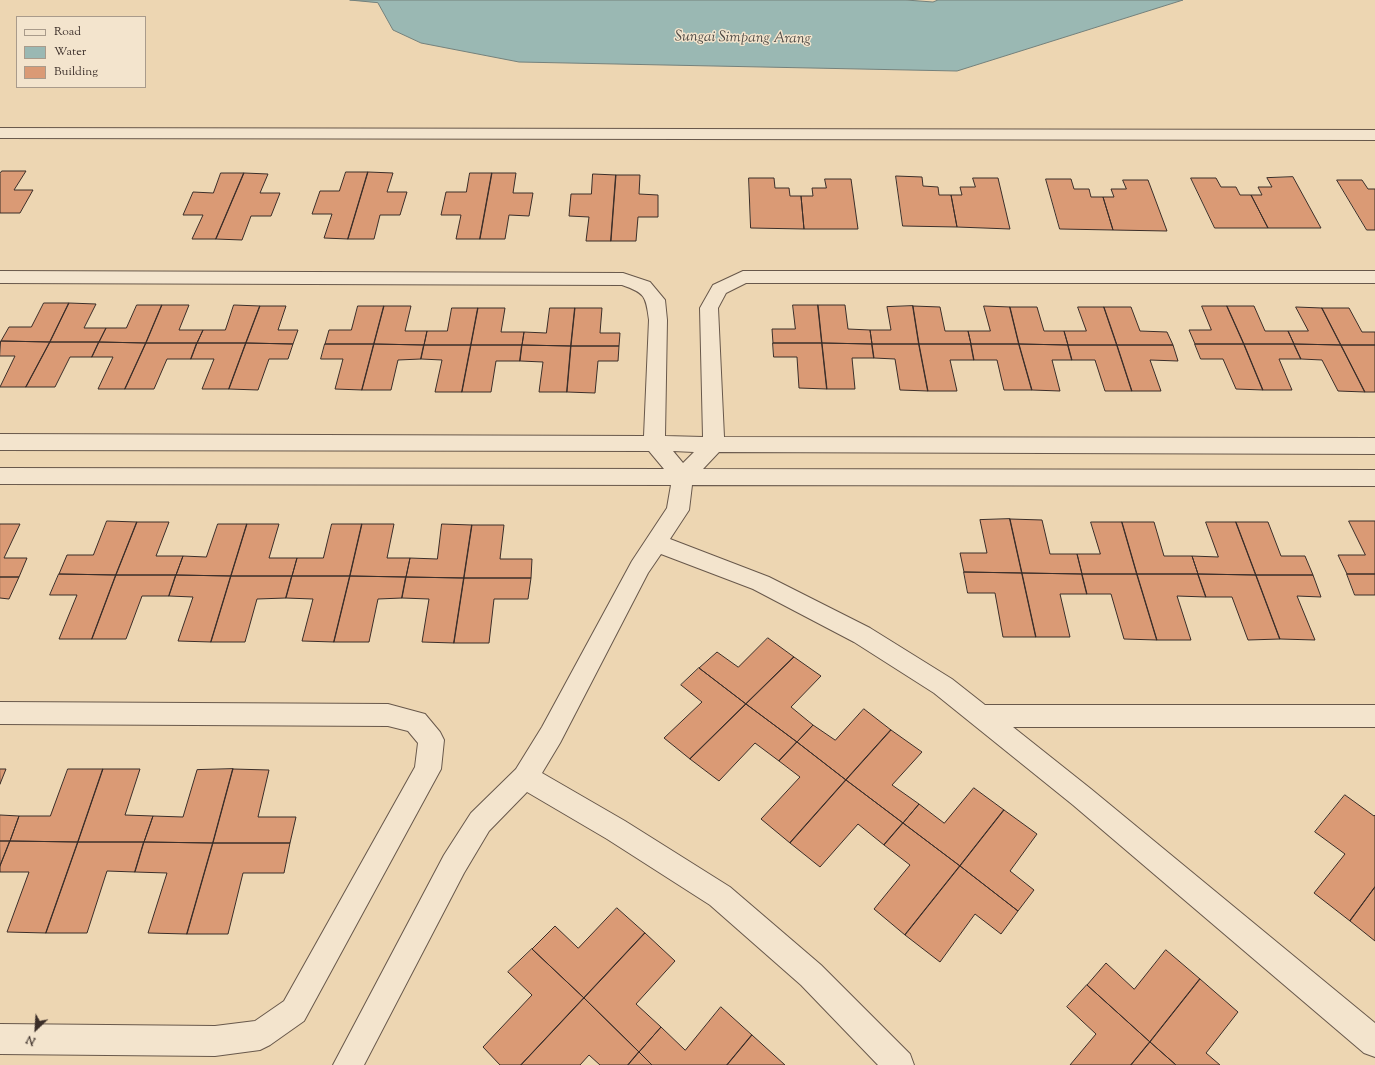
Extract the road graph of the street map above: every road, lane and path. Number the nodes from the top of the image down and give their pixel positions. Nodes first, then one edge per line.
1 (0, 133) edge
2 (1375, 135) edge
3 (0, 277) edge
4 (1375, 277) edge
5 (0, 442) edge
6 (654, 444) junction
7 (714, 444) junction
8 (1375, 446) edge
9 (0, 476) edge
10 (683, 477) junction
11 (1375, 478) edge
12 (656, 543) junction
13 (0, 713) edge
14 (981, 716) junction
15 (1375, 716) edge
16 (525, 777) junction
17 (0, 1039) edge
18 (1375, 1042) edge
19 (348, 1065) edge
20 (899, 1065) edge

1 - 2 street
3 - 6 street
4 - 7 street
5 - 6 street
6 - 7 street
6 - 10 street
7 - 8 street
7 - 10 street
9 - 10 street
10 - 11 street
10 - 12 street
12 - 14 street
12 - 16 street
13 - 17 street
14 - 15 street
14 - 18 street
16 - 19 street
16 - 20 street

